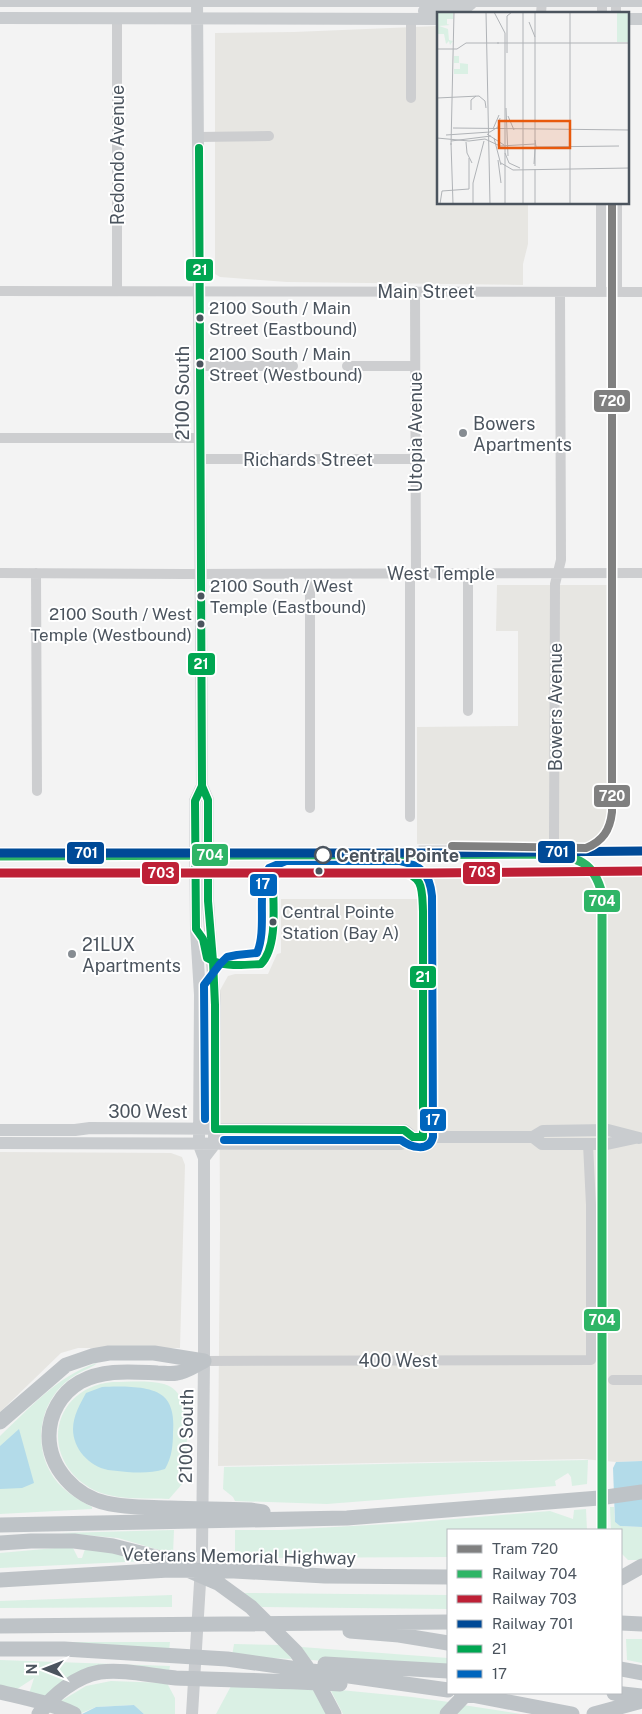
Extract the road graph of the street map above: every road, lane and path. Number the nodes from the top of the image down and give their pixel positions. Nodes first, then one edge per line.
1 (197, 0) edge
2 (332, 0) edge
3 (436, 0) edge
4 (0, 1) edge
5 (473, 1) edge
6 (642, 1) edge
7 (542, 5) edge
8 (602, 7) edge
9 (616, 7) edge
10 (0, 18) edge
11 (116, 18) junction
12 (197, 18) junction
13 (411, 19) junction
14 (437, 19) edge
15 (411, 98) dead end
16 (269, 136) dead end
17 (198, 137) junction
18 (601, 205) edge
19 (617, 205) edge
20 (0, 291) edge
21 (118, 291) junction
22 (199, 291) junction
23 (415, 291) junction
24 (560, 292) junction
25 (601, 292) junction
26 (617, 292) junction
27 (642, 292) edge
28 (200, 366) junction
29 (293, 366) dead end
30 (347, 366) dead end
31 (415, 366) junction
32 (0, 438) edge
33 (200, 438) junction
34 (200, 459) junction
35 (415, 459) junction
36 (0, 573) edge
37 (36, 573) junction
38 (413, 573) junction
39 (468, 573) junction
40 (557, 573) junction
41 (642, 573) edge
42 (201, 574) junction
43 (310, 574) junction
44 (468, 711) dead end
45 (202, 786) junction
46 (37, 791) dead end
47 (310, 808) dead end
48 (410, 816) dead end
49 (554, 840) dead end
50 (423, 928) dead end
51 (199, 1129) junction
52 (215, 1129) junction
53 (0, 1130) edge
54 (418, 1137) junction
55 (533, 1137) junction
56 (640, 1138) edge
57 (0, 1143) edge
58 (588, 1144) junction
59 (199, 1145) junction
60 (214, 1145) junction
61 (204, 1158) junction
62 (204, 1361) junction
63 (613, 1380) dead end
64 (642, 1380) edge
65 (0, 1422) edge
66 (642, 1487) edge
67 (642, 1492) edge
68 (599, 1498) junction
69 (642, 1498) edge
70 (179, 1514) junction
71 (0, 1525) edge
72 (67, 1541) junction
73 (0, 1543) edge
74 (0, 1549) edge
75 (642, 1566) edge
76 (447, 1578) edge
77 (622, 1578) edge
78 (642, 1578) edge
79 (0, 1580) edge
80 (447, 1622) edge
81 (238, 1623) junction
82 (622, 1623) edge
83 (642, 1624) edge
84 (0, 1626) edge
85 (447, 1643) edge
86 (0, 1650) edge
87 (251, 1661) junction
88 (622, 1669) edge
89 (447, 1671) edge
90 (642, 1673) edge
91 (447, 1690) edge
92 (447, 1690) edge
93 (2, 1693) edge
94 (465, 1694) edge
95 (466, 1694) edge
96 (622, 1694) edge
97 (642, 1696) edge
98 (642, 1701) edge
99 (39, 1714) edge
100 (74, 1714) edge
101 (192, 1714) edge
102 (334, 1714) edge
103 (447, 1714) edge
104 (572, 1714) edge
105 (594, 1714) edge

1 - 2 main road
1 - 4 main road
1 - 12 main road, 2100 South
2 - 3 main road
3 - 5 main road
5 - 7 main road
5 - 13 main road
6 - 9 main road
7 - 8 main road
8 - 9 main road
10 - 11 main road
11 - 12 main road
11 - 21 street, Redondo Avenue
12 - 13 main road
12 - 17 main road, 2100 South
13 - 14 main road
13 - 15 street
16 - 17 street
17 - 22 main road, 2100 South
18 - 25 street
19 - 26 street
20 - 21 street, Main Street
21 - 22 street, Main Street
22 - 23 street, Main Street
22 - 28 main road, 2100 South
23 - 24 street, Main Street
23 - 31 street, Utopia Avenue
24 - 25 street, Main Street
24 - 40 street, Bowers Avenue
25 - 26 street, Main Street
26 - 27 street, Main Street
28 - 29 street
28 - 33 main road, 2100 South
30 - 31 street
31 - 35 street, Utopia Avenue
32 - 33 street
33 - 34 main road, 2100 South
34 - 35 street, Richards Street
34 - 42 main road, 2100 South
35 - 38 street, Utopia Avenue
36 - 37 street, West Temple
37 - 42 street, West Temple
37 - 46 street
38 - 39 street, West Temple
38 - 43 street, West Temple
38 - 48 street, Utopia Avenue
39 - 40 street, West Temple
39 - 44 street
40 - 41 street, West Temple
40 - 49 street, Bowers Avenue
42 - 43 street, West Temple
42 - 45 main road, 2100 South
43 - 47 street
45 - 51 main road, 2100 South
45 - 52 main road, 2100 South
50 - 54 street
51 - 52 main road, 300 West
51 - 53 main road, 300 West
51 - 59 main road, 2100 South
52 - 54 main road, 300 West
52 - 60 main road, 2100 South
54 - 55 main road, 300 West
54 - 60 main road, 300 West
55 - 56 main road, 300 West
55 - 58 main road, 300 West
56 - 58 main road, 300 West
57 - 59 main road, 300 West
58 - 62 street, 400 West
59 - 60 main road, 300 West
59 - 61 main road, 2100 South
60 - 61 main road
61 - 62 main road, 2100 South
62 - 65 highway
62 - 70 highway
62 - 101 main road, 2100 South
63 - 64 street
66 - 68 highway
67 - 68 highway
68 - 69 highway
68 - 70 highway
70 - 71 highway
72 - 73 highway
72 - 74 highway
72 - 102 highway
75 - 77 highway
76 - 79 highway, Veterans Memorial Highway
77 - 78 highway
80 - 81 highway
81 - 84 highway
81 - 85 highway
82 - 83 highway
86 - 87 highway
87 - 89 highway
87 - 91 highway
88 - 90 highway
92 - 99 highway
93 - 100 highway
94 - 104 highway
95 - 103 highway
96 - 97 highway
98 - 105 highway

